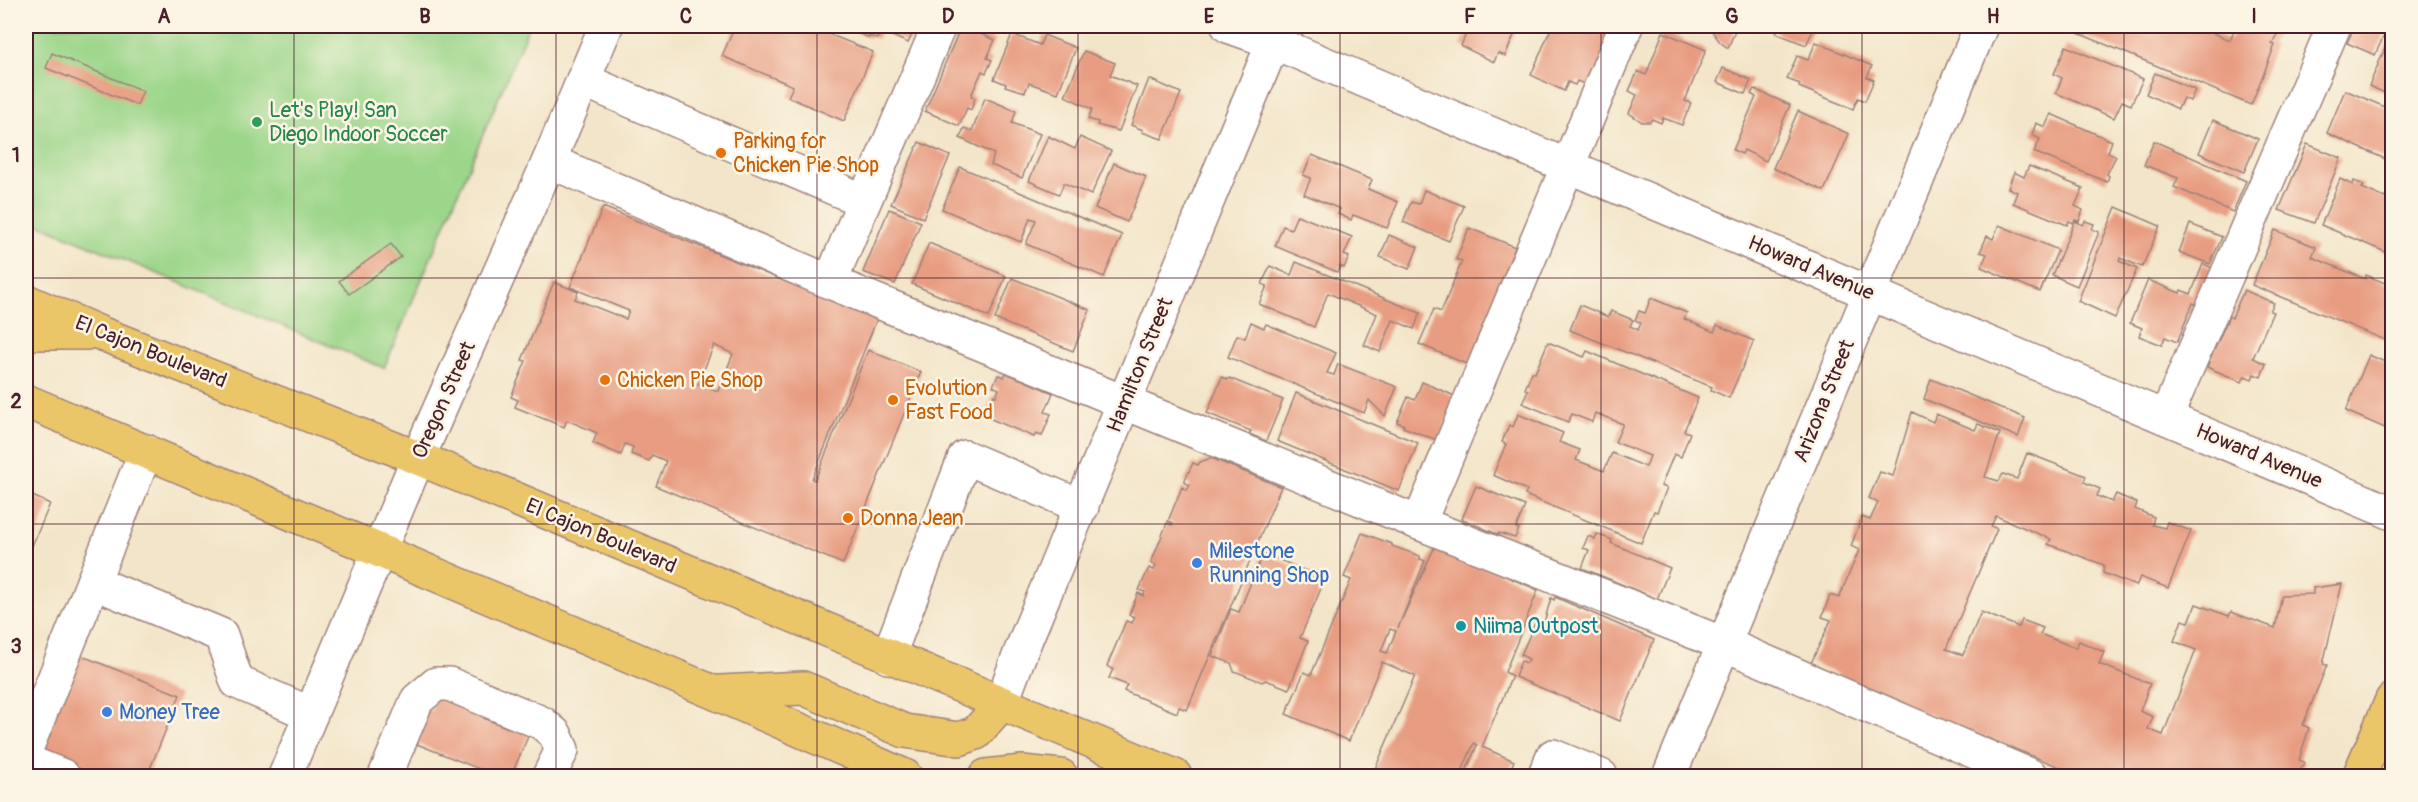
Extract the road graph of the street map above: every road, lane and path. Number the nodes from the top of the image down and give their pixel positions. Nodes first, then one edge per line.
1 (606, 26) edge
2 (939, 26) edge
3 (1228, 26) edge
4 (1626, 26) edge
5 (1981, 26) edge
6 (2334, 26) edge
7 (1277, 34) edge
8 (583, 80) junction
9 (549, 161) junction
10 (1568, 165) junction
11 (864, 201) junction
12 (830, 282) junction
13 (1869, 292) junction
14 (26, 301) edge
15 (26, 333) edge
16 (100, 333) junction
17 (26, 401) edge
18 (1125, 402) junction
19 (2166, 417) junction
20 (146, 451) junction
21 (418, 458) junction
22 (1082, 507) junction
23 (2392, 513) edge
24 (1419, 523) junction
25 (380, 550) junction
26 (93, 582) junction
27 (1724, 644) junction
28 (888, 657) junction
29 (713, 692) junction
30 (2392, 700) edge
31 (1001, 704) junction
32 (311, 714) junction
33 (26, 749) edge
34 (26, 761) edge
35 (63, 777) edge
36 (285, 777) edge
37 (385, 777) edge
38 (549, 777) edge
39 (905, 777) edge
40 (986, 777) edge
41 (1061, 777) edge
42 (1174, 777) edge
43 (1544, 777) edge
44 (1601, 777) edge
45 (1669, 777) edge
46 (2031, 777) edge
47 (2359, 777) edge

1 - 8 street, Oregon Street
2 - 11 street
3 - 7 street, Howard Avenue
4 - 10 street
5 - 13 street, Arizona Street
6 - 19 street
7 - 10 street, Howard Avenue
7 - 18 street, Hamilton Street
8 - 9 street, Oregon Street
8 - 11 street
9 - 12 street
9 - 21 street, Oregon Street
10 - 13 street, Howard Avenue
10 - 24 street
11 - 12 street
12 - 18 street
13 - 19 street, Howard Avenue
13 - 27 street, Arizona Street
14 - 16 main road, El Cajon Boulevard
15 - 16 main road
16 - 21 main road, El Cajon Boulevard
17 - 20 main road
18 - 22 street, Hamilton Street
18 - 24 street
19 - 23 street, Howard Avenue
20 - 25 main road
20 - 26 street
21 - 25 street, Oregon Street
21 - 28 main road, El Cajon Boulevard
22 - 28 street
22 - 31 street, Hamilton Street
24 - 27 street
25 - 29 main road
25 - 32 street, Oregon Street
26 - 32 street
26 - 33 street
27 - 45 street, Arizona Street
27 - 46 street
28 - 31 main road, El Cajon Boulevard
29 - 31 main road
29 - 39 main road
30 - 47 main road
31 - 42 main road, El Cajon Boulevard
32 - 36 street, Oregon Street
34 - 35 street
37 - 38 street
40 - 41 main road
43 - 44 street

